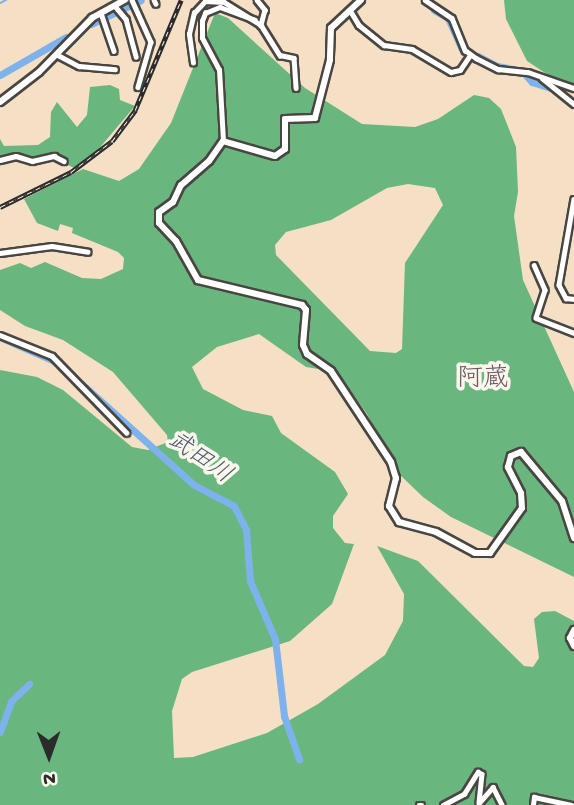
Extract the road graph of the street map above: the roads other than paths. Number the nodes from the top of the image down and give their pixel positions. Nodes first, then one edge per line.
1 (125, 0) edge
2 (132, 0) edge
3 (216, 0) edge
4 (257, 0) edge
5 (360, 0) edge
6 (425, 0) edge
7 (115, 5) junction
8 (350, 9) junction
9 (101, 12) junction
10 (256, 20) junction
11 (261, 25) junction
12 (114, 51) dead end
13 (56, 54) junction
14 (470, 55) junction
15 (135, 57) dead end
16 (193, 63) dead end
17 (115, 69) dead end
18 (540, 76) junction
19 (138, 87) dead end
20 (296, 88) dead end
21 (574, 88) edge
22 (0, 102) edge
23 (574, 104) edge
24 (223, 141) junction
25 (0, 160) edge
26 (64, 161) dead end
27 (574, 199) edge
28 (0, 253) edge
29 (88, 253) dead end
30 (534, 265) dead end
31 (574, 299) edge
32 (574, 333) edge
33 (0, 335) edge
34 (127, 433) dead end
35 (574, 538) edge
36 (574, 630) edge
37 (574, 646) edge
38 (443, 805) edge
39 (502, 805) edge
40 (533, 805) edge
41 (571, 805) edge

1 - 7 street
2 - 19 street
3 - 10 street
3 - 16 street
4 - 11 street
5 - 8 street
6 - 14 street
7 - 9 street
7 - 15 street
8 - 14 street
8 - 24 street
9 - 12 street
9 - 13 street
10 - 11 street
10 - 24 street
11 - 20 street
13 - 17 street
13 - 22 street
14 - 18 street
18 - 21 street
18 - 23 street
24 - 35 street
25 - 26 street
27 - 31 street
28 - 29 street
30 - 32 street
33 - 34 street
36 - 37 street
38 - 39 street
40 - 41 street

